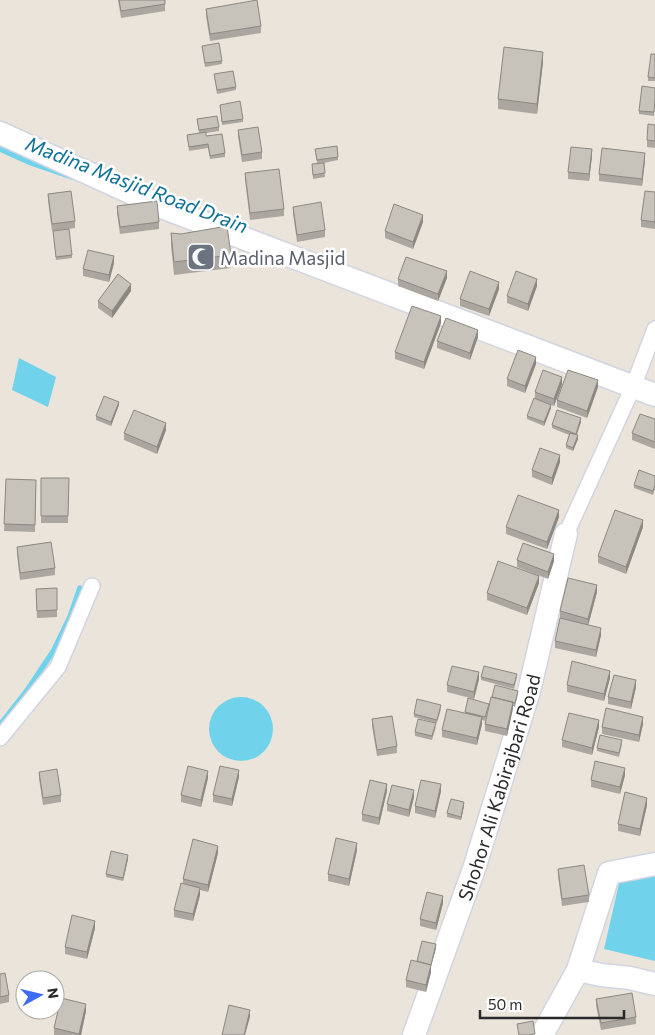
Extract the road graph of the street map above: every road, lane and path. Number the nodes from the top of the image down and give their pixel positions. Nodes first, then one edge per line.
1 (0, 134) edge
2 (655, 329) edge
3 (633, 387) junction
4 (655, 395) edge
5 (566, 534) joint
6 (92, 586) dead end
7 (0, 738) edge
8 (655, 864) edge
9 (578, 970) junction
10 (655, 984) edge
11 (414, 1035) edge
12 (542, 1035) edge

1 - 3 street
2 - 3 street
3 - 4 street
3 - 5 street
5 - 11 street, Shohor Ali Kabirajbari Road
6 - 7 street
8 - 9 street
9 - 10 street
9 - 12 street

